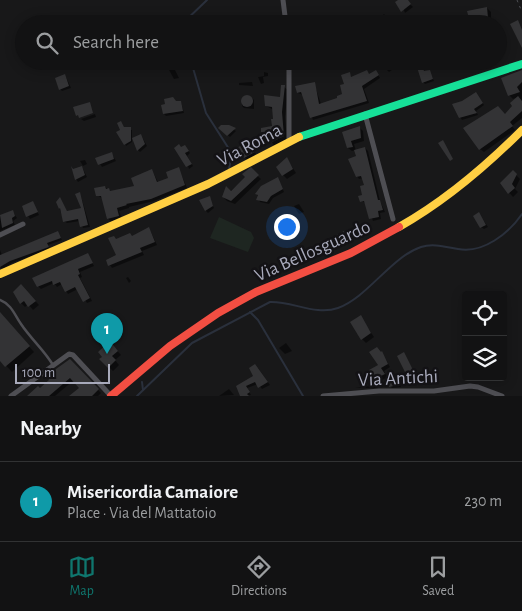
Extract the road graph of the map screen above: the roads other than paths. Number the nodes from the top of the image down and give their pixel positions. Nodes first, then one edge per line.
1 (283, 0) edge
2 (285, 15) edge
3 (522, 64) edge
4 (507, 69) edge
5 (289, 70) edge
6 (503, 70) edge
7 (365, 114) junction
8 (522, 130) edge
9 (289, 140) junction
10 (393, 219) dead end
11 (23, 224) dead end
12 (0, 235) edge
13 (0, 274) edge
14 (0, 300) edge
15 (53, 366) junction
16 (352, 395) edge
17 (11, 396) edge
18 (111, 396) edge
19 (323, 396) edge
20 (502, 396) edge

1 - 2 street
3 - 4 street, Via Roma
5 - 9 street
6 - 7 street, Via Roma
7 - 9 street, Via Roma
7 - 10 street
8 - 18 street, Via Bellosguardo
9 - 13 street, Via Roma
11 - 12 street
14 - 15 lane
15 - 17 street
15 - 18 street
16 - 19 street, Via Antichi
16 - 20 street, Via Antichi

